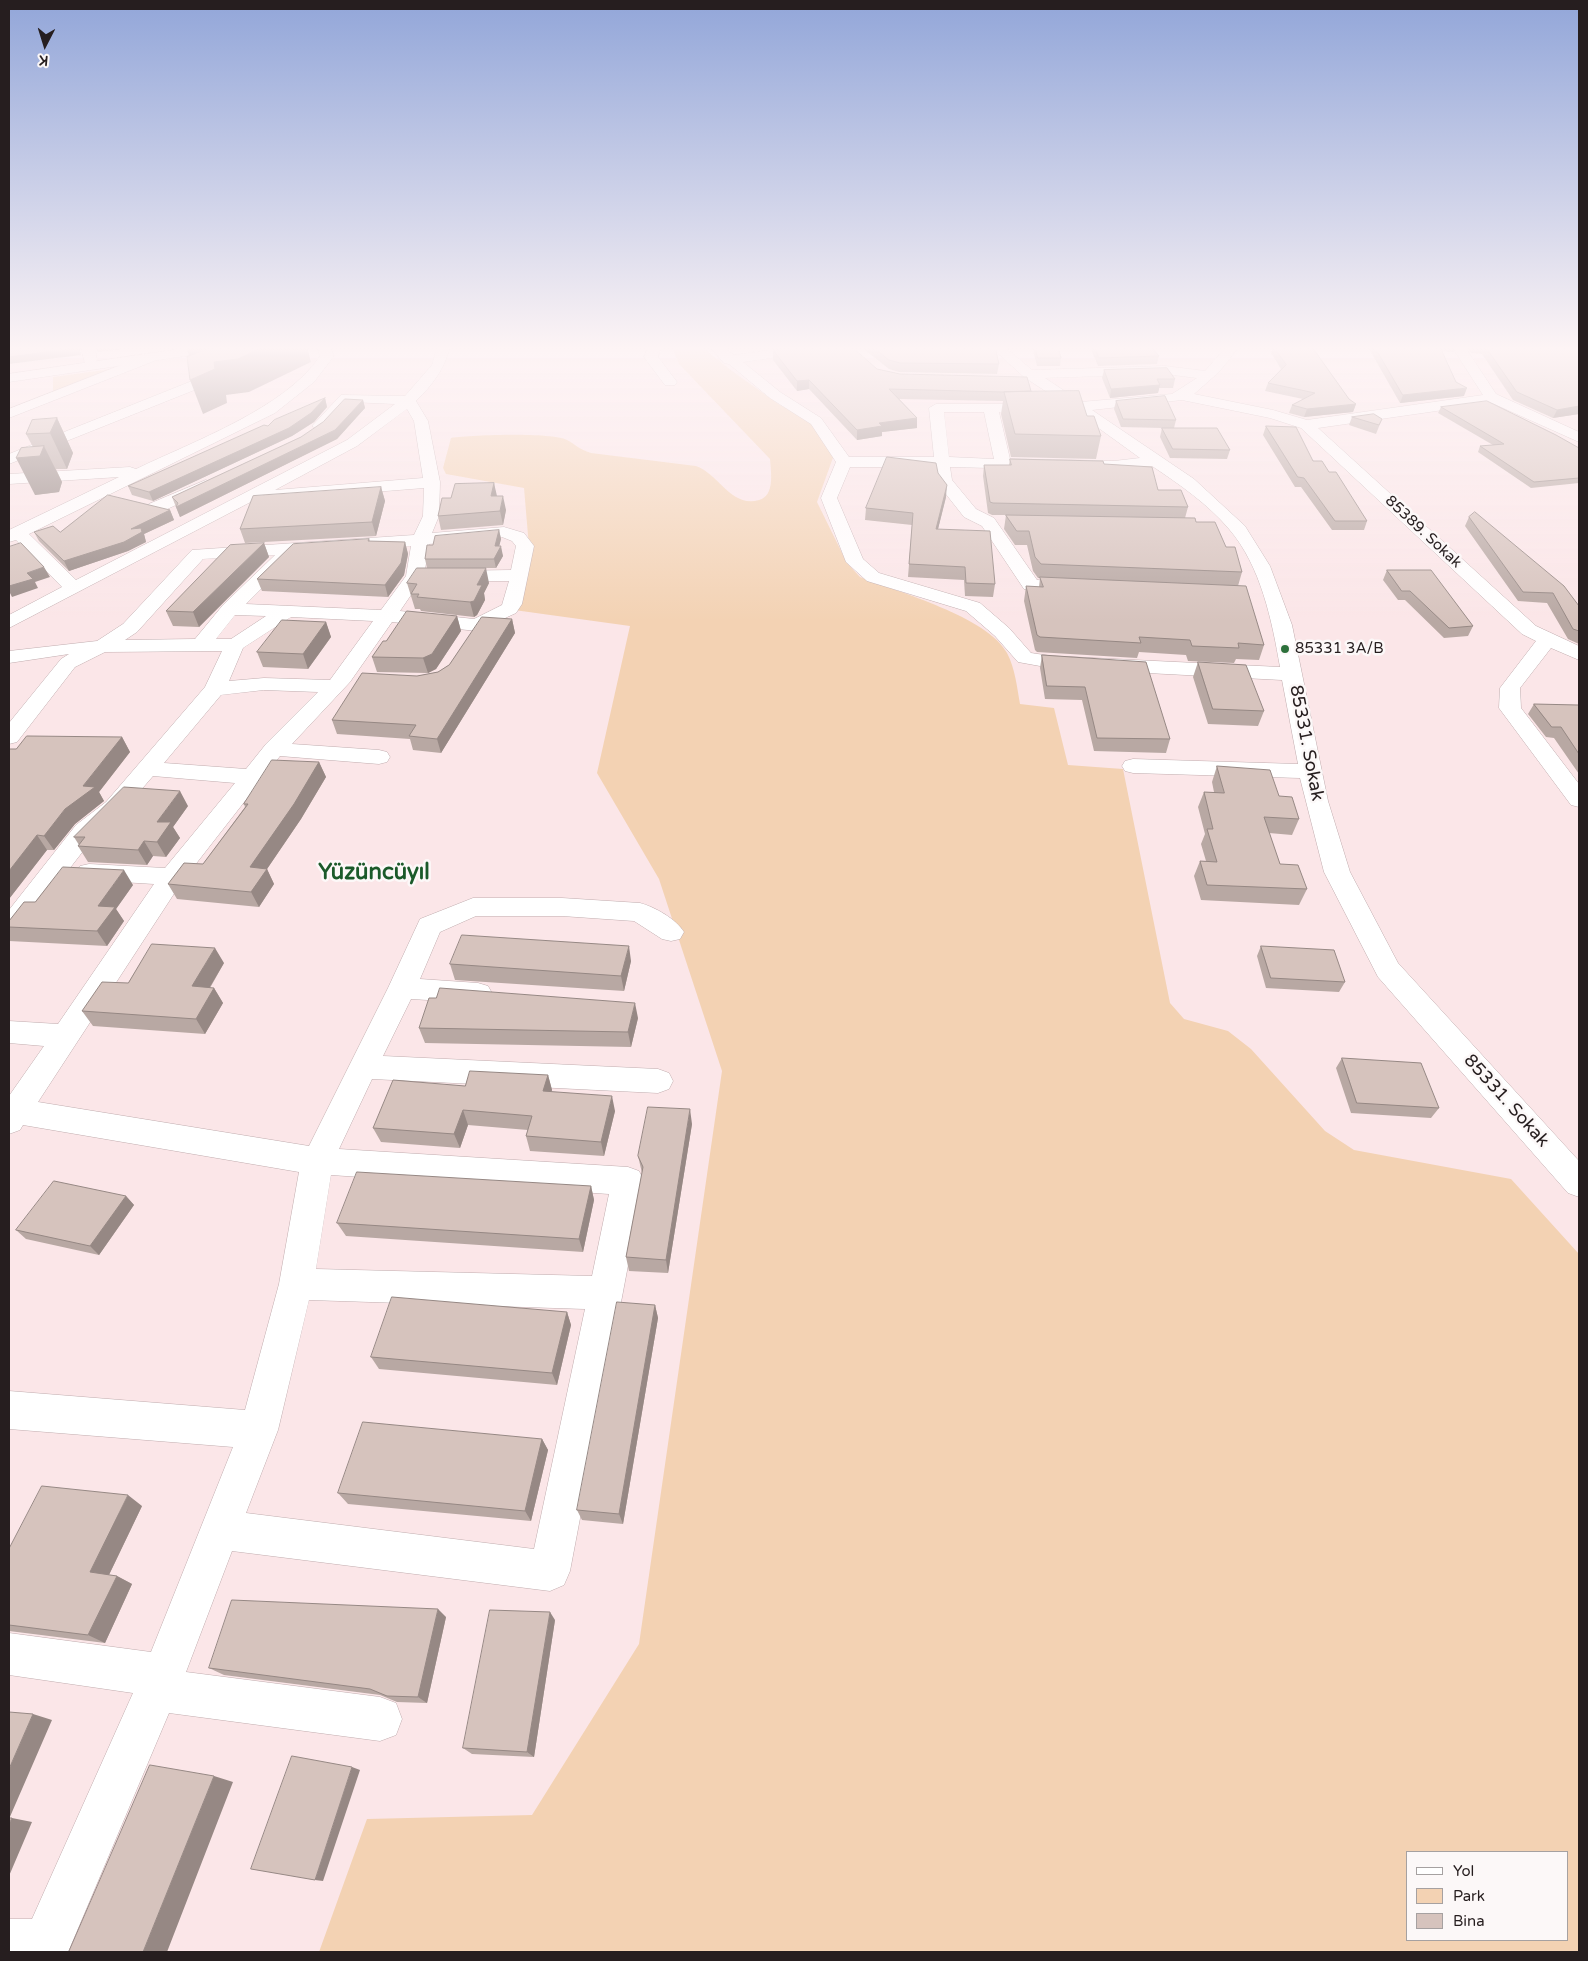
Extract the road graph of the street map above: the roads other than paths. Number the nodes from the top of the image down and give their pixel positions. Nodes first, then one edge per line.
1 (60, 439) edge
2 (211, 439) edge
3 (358, 439) edge
4 (425, 439) edge
5 (828, 439) edge
6 (939, 439) edge
7 (998, 439) edge
8 (1122, 439) edge
9 (1321, 439) edge
10 (9, 459) edge
11 (1155, 461) junction
12 (844, 462) junction
13 (942, 462) junction
14 (1003, 463) junction
15 (144, 471) junction
16 (9, 479) edge
17 (217, 479) edge
18 (432, 482) junction
19 (99, 493) junction
20 (272, 495) edge
21 (78, 503) junction
22 (155, 508) junction
23 (17, 514) dead end
24 (200, 521) junction
25 (988, 522) junction
26 (1008, 523) edge
27 (1213, 526) edge
28 (1236, 526) junction
29 (13, 535) edge
30 (421, 538) junction
31 (290, 550) junction
32 (518, 575) junction
33 (415, 576) junction
34 (74, 588) junction
35 (1098, 588) edge
36 (230, 610) junction
37 (286, 612) junction
38 (389, 616) junction
39 (9, 622) edge
40 (1548, 639) junction
41 (201, 645) junction
42 (235, 645) junction
43 (102, 646) junction
44 (1579, 654) edge
45 (9, 657) edge
46 (1293, 674) junction
47 (347, 681) junction
48 (215, 688) junction
49 (15, 741) edge
50 (274, 749) junction
51 (379, 757) dead end
52 (1133, 766) dead end
53 (148, 769) junction
54 (1310, 772) junction
55 (252, 777) junction
56 (1579, 800) edge
57 (54, 870) junction
58 (172, 877) junction
59 (9, 928) edge
60 (670, 932) dead end
61 (402, 988) junction
62 (500, 995) edge
63 (9, 1032) edge
64 (65, 1036) junction
65 (363, 1067) junction
66 (658, 1081) dead end
67 (12, 1116) edge
68 (317, 1161) junction
69 (1579, 1183) edge
70 (296, 1284) junction
71 (606, 1293) junction
72 (9, 1410) edge
73 (259, 1430) junction
74 (221, 1530) junction
75 (9, 1654) edge
76 (160, 1682) junction
77 (380, 1719) dead end
78 (32, 1947) edge

1 - 10 street
2 - 15 street
3 - 24 street
4 - 18 street
5 - 12 street
6 - 13 street, 85389. Sokak
7 - 14 street
8 - 11 street, 85331. Sokak
9 - 40 street, 85389. Sokak
11 - 14 street
11 - 28 street, 85331. Sokak
12 - 13 street
12 - 46 street
13 - 14 street
13 - 25 street
15 - 16 street
15 - 19 street
17 - 22 street
18 - 20 street
18 - 30 street
19 - 21 street
19 - 22 street
21 - 23 street
21 - 29 street
22 - 24 street
24 - 34 street
25 - 26 street
25 - 35 street
27 - 28 street
28 - 46 street, 85331. Sokak
29 - 34 street
30 - 31 street
30 - 32 street
30 - 33 street
31 - 36 street
31 - 43 street
32 - 33 street
32 - 38 street
33 - 38 street
34 - 39 street
36 - 37 street
36 - 41 street
37 - 38 street
37 - 42 street
38 - 47 street
40 - 44 street, 85389. Sokak
40 - 56 street
41 - 42 street
41 - 43 street
42 - 48 street
43 - 45 street
43 - 49 street
46 - 54 street, 85331. Sokak
47 - 48 street
47 - 50 street
48 - 53 street
50 - 51 street
50 - 55 street
52 - 54 street
53 - 55 street
53 - 57 street
54 - 69 street, 85331. Sokak
55 - 58 street
57 - 58 street
57 - 59 street
58 - 64 street
60 - 61 street
61 - 62 street
61 - 65 street
63 - 64 street
64 - 67 street
65 - 66 street
65 - 68 street
67 - 68 street
68 - 70 street
68 - 71 street
70 - 71 street
70 - 73 street
71 - 74 street
72 - 73 street
73 - 74 street
74 - 76 street
75 - 76 street
76 - 77 street
76 - 78 street

